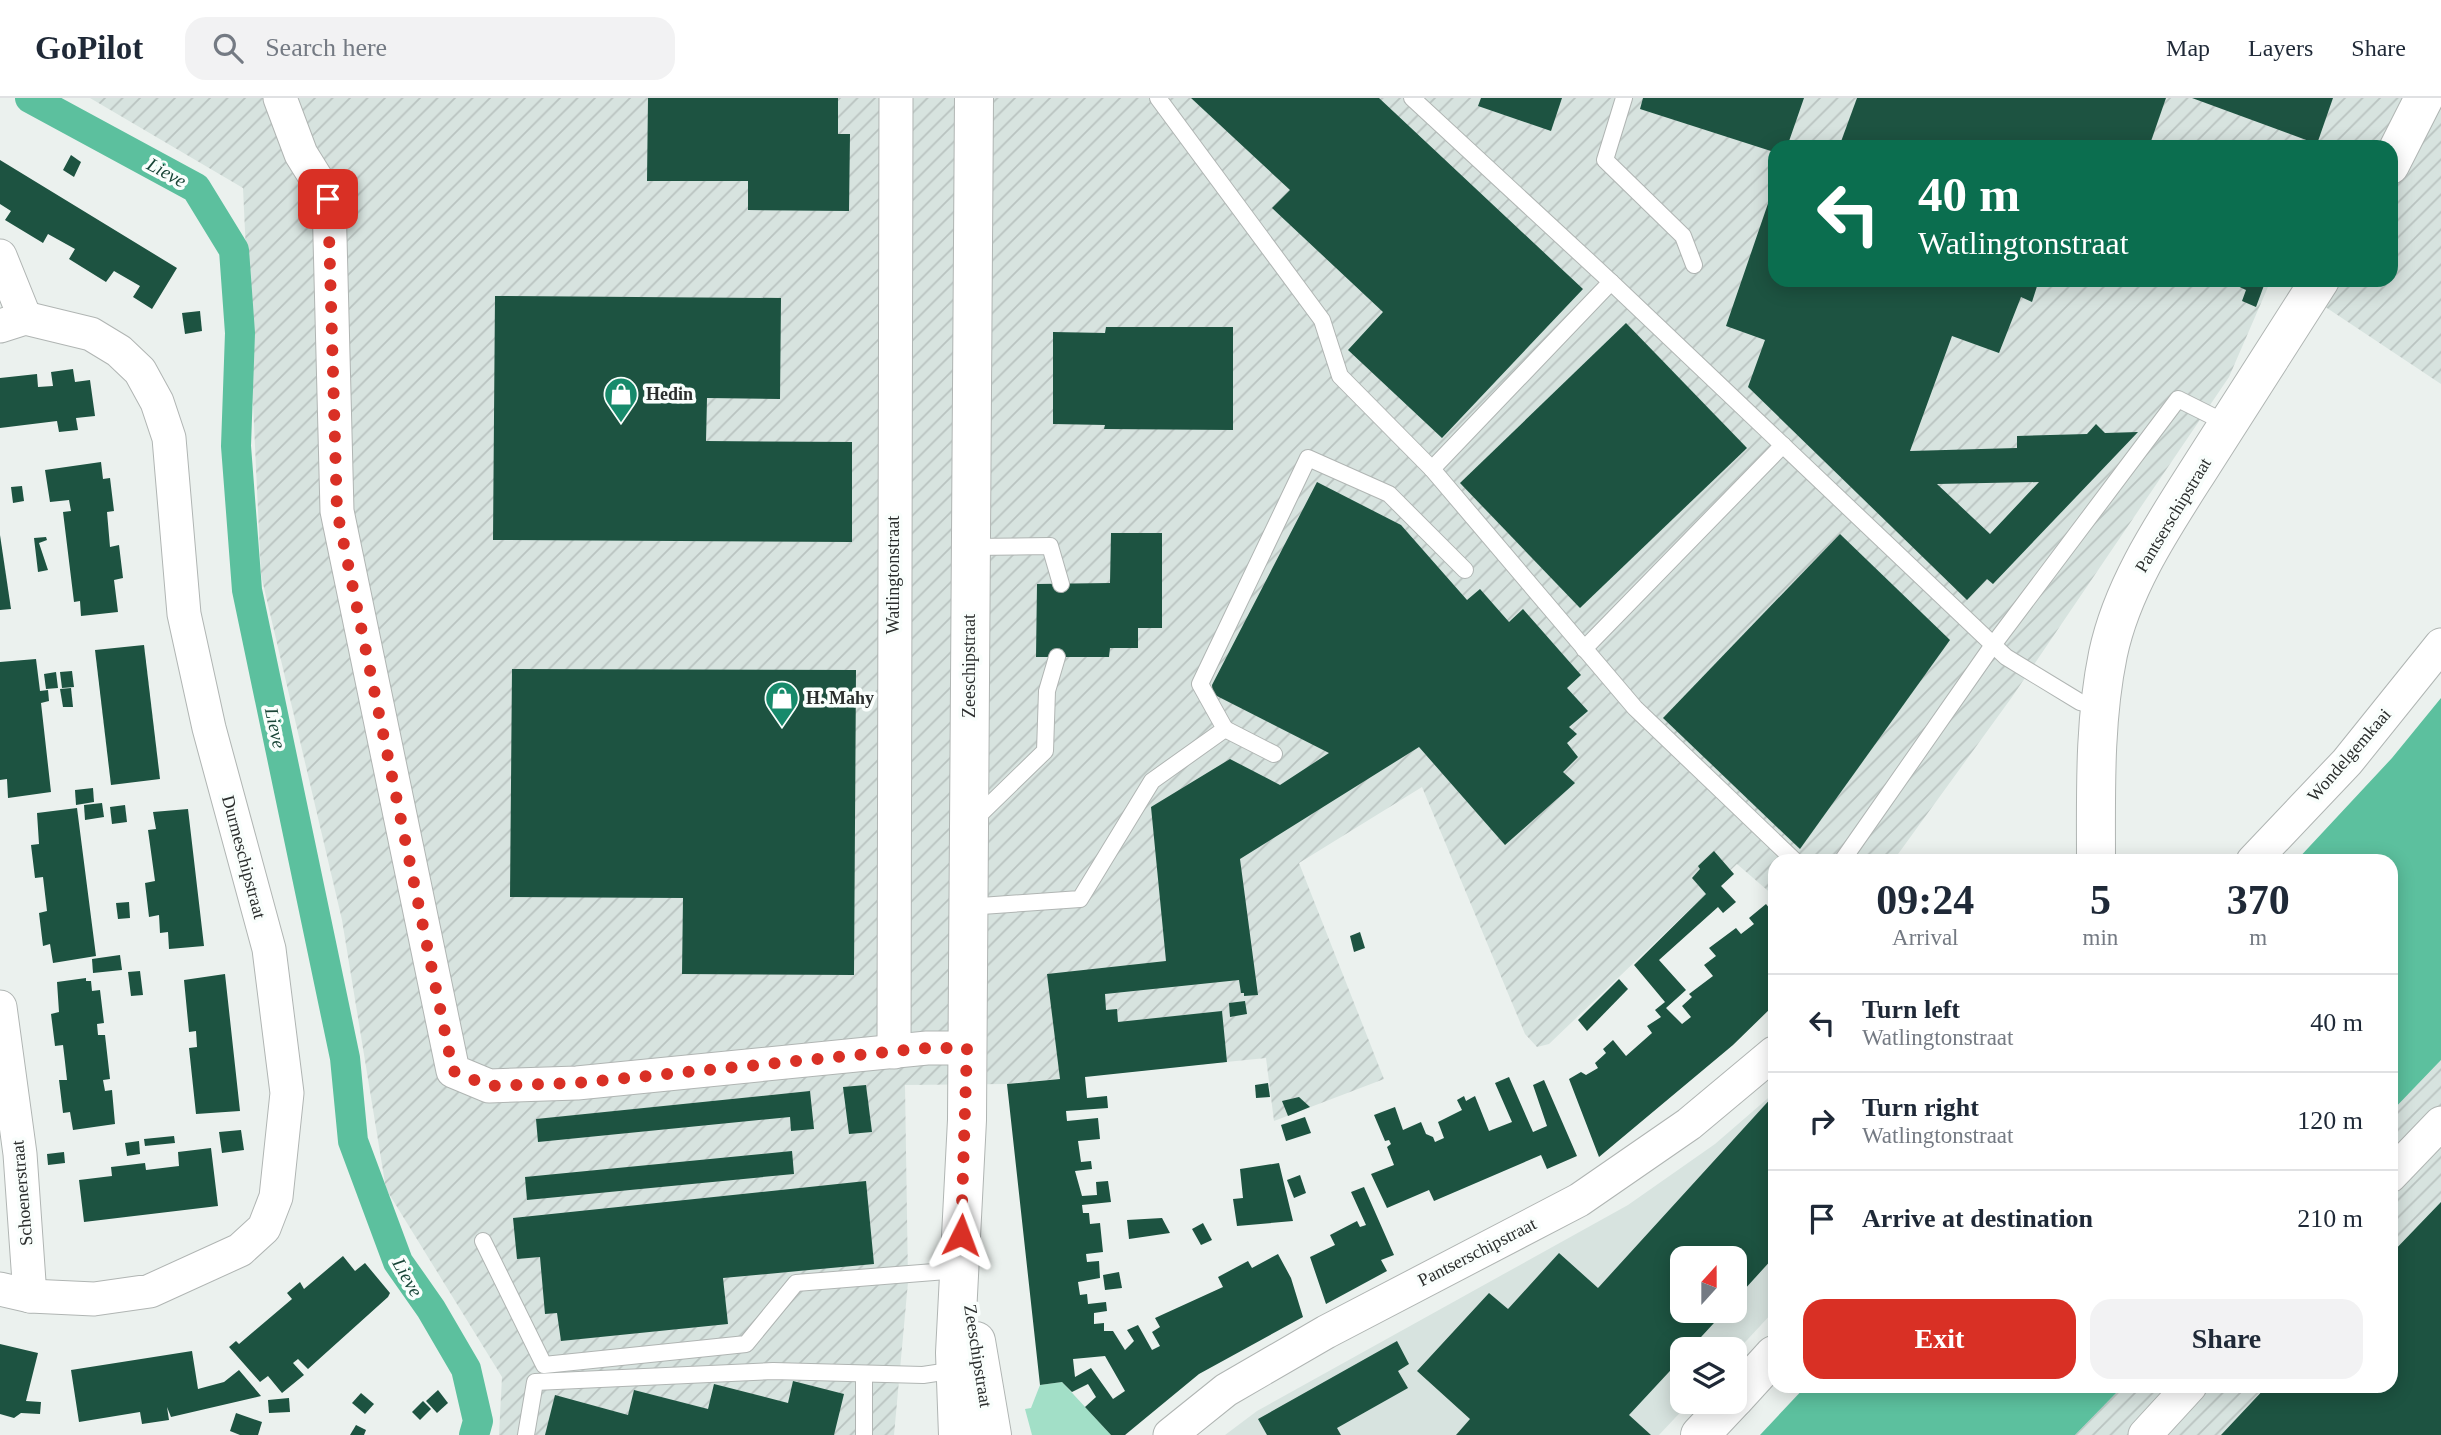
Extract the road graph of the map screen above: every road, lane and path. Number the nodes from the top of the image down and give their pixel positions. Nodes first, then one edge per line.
1 (280, 98) edge
2 (896, 98) edge
3 (974, 98) edge
4 (1158, 98) edge
5 (1412, 98) edge
6 (1624, 98) edge
7 (2424, 98) edge
8 (2398, 149) edge
9 (0, 256) edge
10 (1694, 265) dead end
11 (1611, 282) junction
12 (2316, 287) edge
13 (12, 322) edge
14 (2228, 424) junction
15 (1783, 445) junction
16 (1432, 469) junction
17 (970, 547) junction
18 (1465, 570) dead end
19 (1060, 584) dead end
20 (1993, 645) junction
21 (2441, 645) edge
22 (1584, 649) junction
23 (1057, 657) dead end
24 (2099, 707) junction
25 (1225, 729) junction
26 (1274, 754) dead end
27 (968, 826) junction
28 (1788, 854) edge
29 (1847, 854) edge
30 (2096, 854) edge
31 (2260, 854) edge
32 (967, 907) junction
33 (0, 1007) edge
34 (967, 1048) junction
35 (894, 1052) junction
36 (1768, 1058) edge
37 (2441, 1123) edge
38 (2398, 1168) edge
39 (483, 1241) dead end
40 (960, 1252) junction
41 (15, 1292) edge
42 (1768, 1362) edge
43 (956, 1370) junction
44 (864, 1374) junction
45 (1747, 1385) edge
46 (2184, 1393) edge
47 (1720, 1414) edge
48 (526, 1435) edge
49 (864, 1435) edge
50 (958, 1435) edge
51 (992, 1435) edge
52 (1170, 1435) edge
53 (1700, 1435) edge
54 (2145, 1435) edge

1 - 35 street
2 - 35 street, Watlingtonstraat
3 - 17 main road, Zeeschipstraat
4 - 16 lane
5 - 11 lane
6 - 10 lane
7 - 8 main road
9 - 13 street, Durmeschipstraat
11 - 15 lane
11 - 16 lane
12 - 14 main road, Pantserschipstraat
13 - 41 street, Durmeschipstraat
14 - 20 lane
14 - 24 main road, Pantserschipstraat
15 - 20 lane
15 - 22 lane
16 - 22 lane
17 - 19 lane
17 - 27 main road, Zeeschipstraat
18 - 25 lane
20 - 24 lane
20 - 29 lane
21 - 31 street, Wondelgemkaai
22 - 28 lane
23 - 27 lane
24 - 30 main road, Pantserschipstraat
25 - 26 lane
25 - 32 lane
27 - 32 main road, Zeeschipstraat
32 - 34 main road, Zeeschipstraat
33 - 41 street, Schoenerstraat
34 - 35 street
34 - 40 main road, Zeeschipstraat
36 - 52 street, Pantserschipstraat
37 - 38 street
39 - 40 lane
40 - 43 main road, Zeeschipstraat
40 - 51 main road, Zeeschipstraat
42 - 45 main road
43 - 44 lane
43 - 50 main road, Zeeschipstraat
44 - 48 lane
44 - 49 lane
46 - 54 street
47 - 53 main road

